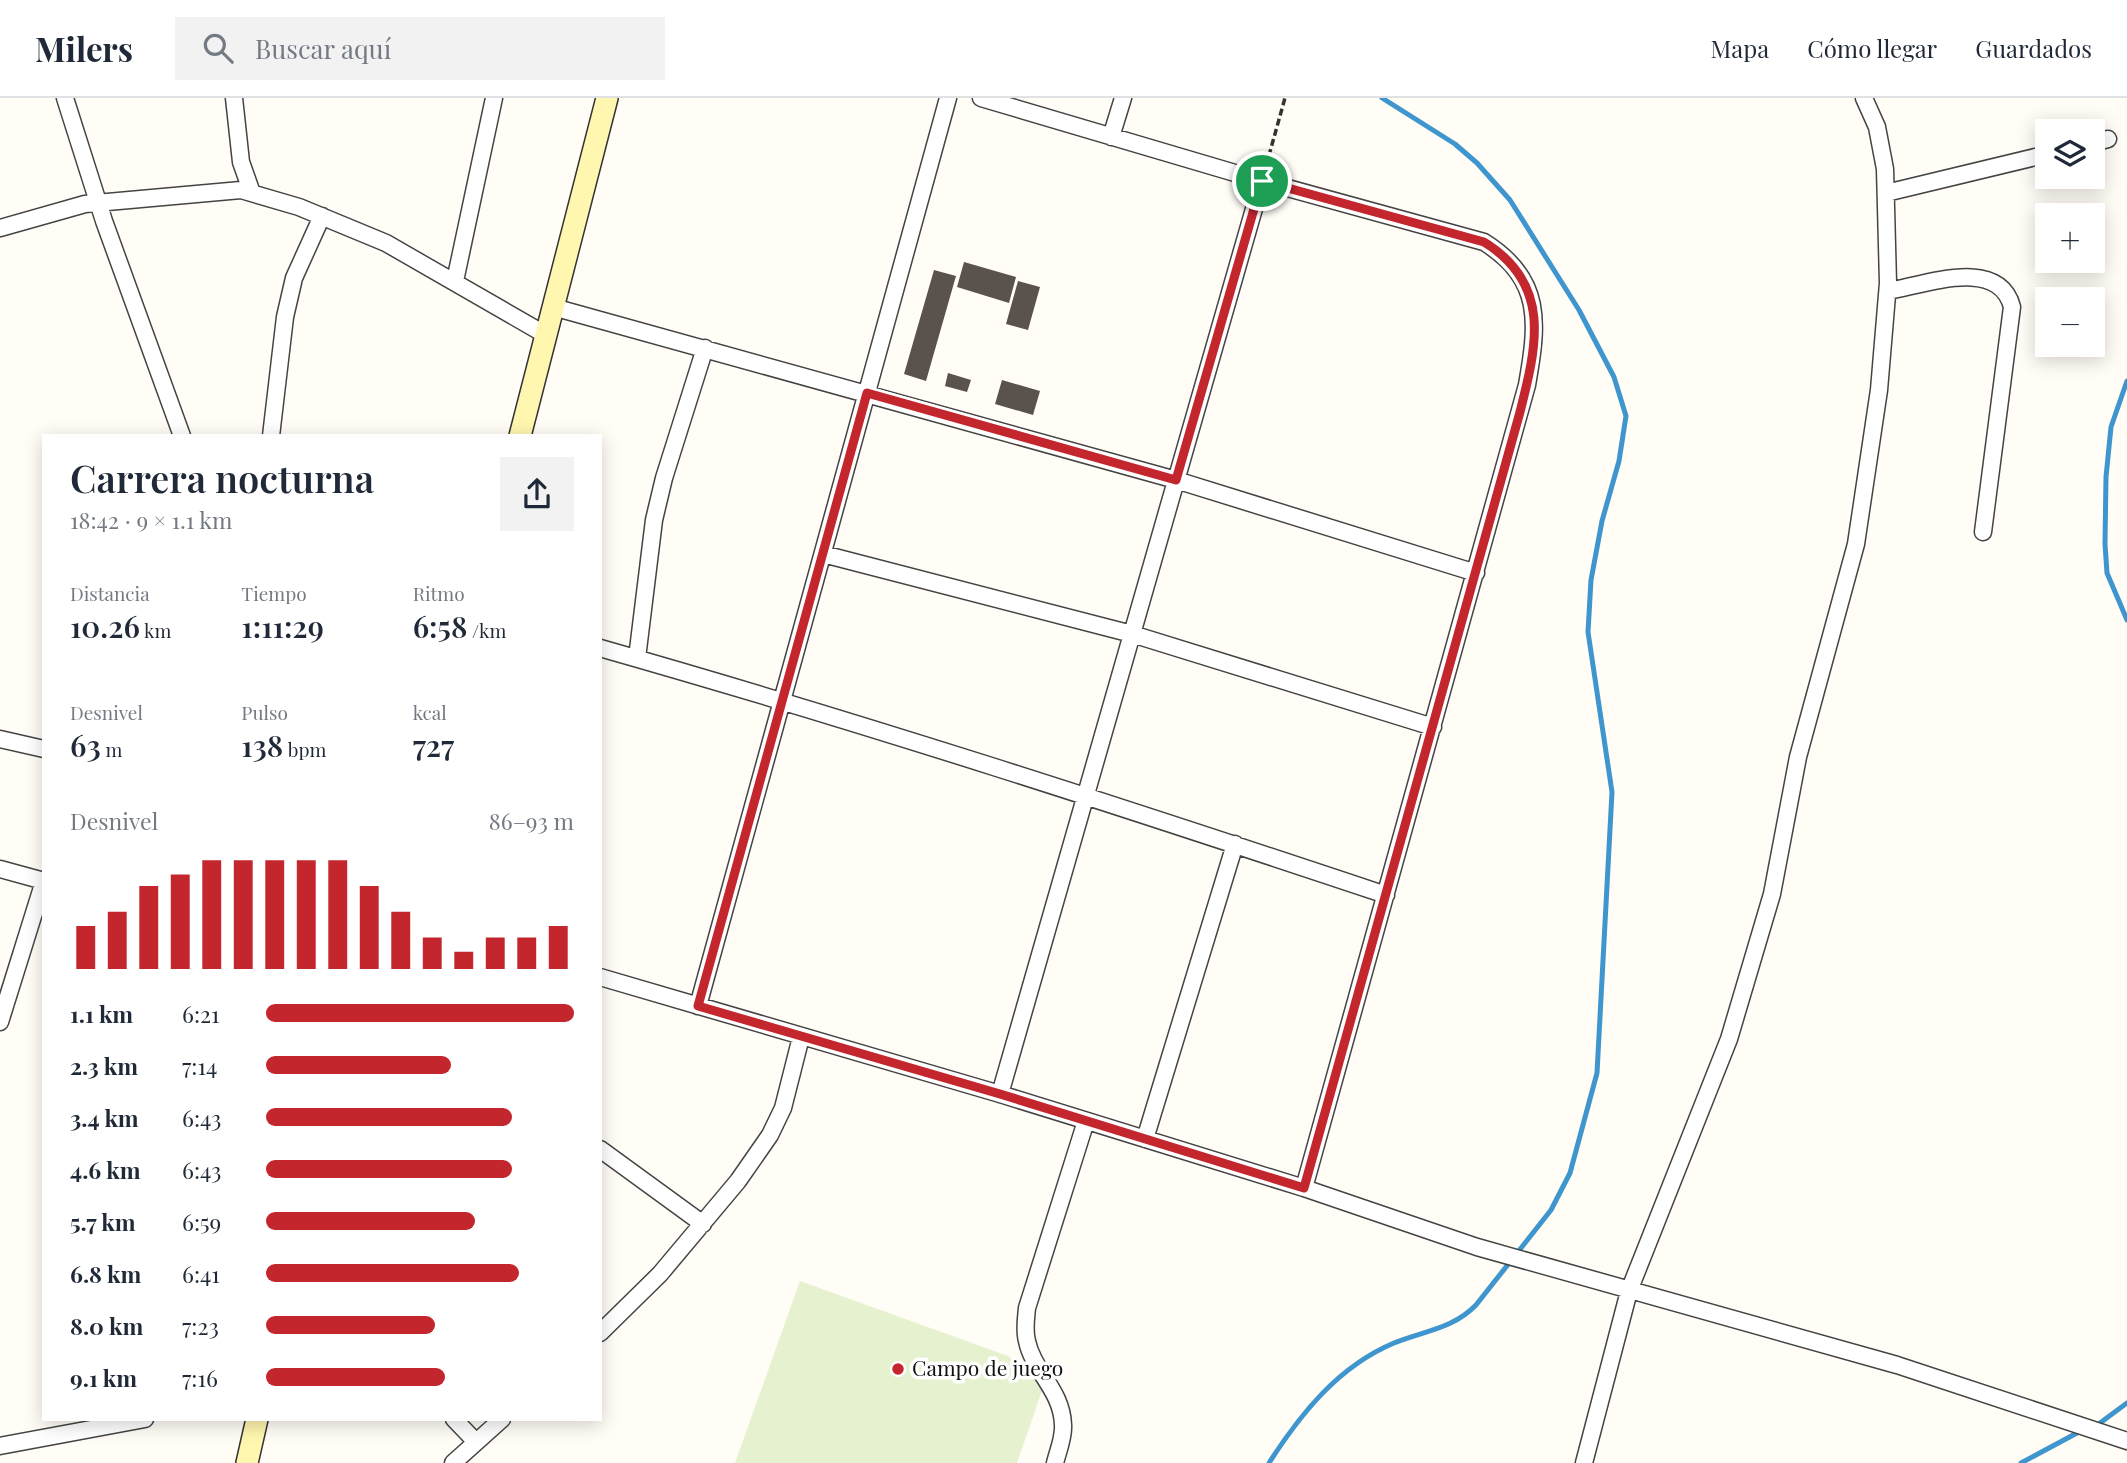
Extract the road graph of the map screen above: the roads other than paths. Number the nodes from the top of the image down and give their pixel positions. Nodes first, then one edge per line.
1 (65, 98) edge
2 (234, 98) edge
3 (494, 98) edge
4 (607, 98) edge
5 (948, 98) edge
6 (981, 98) edge
7 (1123, 98) edge
8 (1865, 98) edge
9 (1111, 136) junction
10 (2035, 157) edge
11 (1262, 181) junction
12 (252, 193) junction
13 (1886, 193) junction
14 (98, 203) junction
15 (322, 216) junction
16 (0, 228) edge
17 (455, 281) junction
18 (1888, 291) junction
19 (554, 307) junction
20 (546, 335) junction
21 (705, 348) junction
22 (867, 393) junction
23 (181, 434) edge
24 (271, 434) edge
25 (521, 434) edge
26 (1176, 480) junction
27 (1983, 532) dead end
28 (823, 554) junction
29 (1476, 573) junction
30 (1132, 634) junction
31 (602, 649) edge
32 (637, 658) junction
33 (783, 700) junction
34 (1433, 727) junction
35 (0, 739) edge
36 (42, 750) edge
37 (1086, 795) junction
38 (1235, 845) junction
39 (0, 869) edge
40 (42, 880) edge
41 (42, 887) edge
42 (1386, 895) junction
43 (602, 978) edge
44 (698, 1006) junction
45 (0, 1022) edge
46 (801, 1037) junction
47 (1000, 1094) junction
48 (1086, 1121) junction
49 (1145, 1139) junction
50 (602, 1150) edge
51 (1304, 1188) junction
52 (703, 1224) junction
53 (1629, 1291) junction
54 (602, 1331) edge
55 (134, 1421) edge
56 (257, 1421) edge
57 (456, 1421) edge
58 (500, 1421) edge
59 (2127, 1441) edge
60 (476, 1442) junction
61 (0, 1446) edge
62 (247, 1463) edge
63 (453, 1463) edge
64 (1055, 1463) edge
65 (1584, 1463) edge

1 - 14 street
2 - 12 street
3 - 17 street
4 - 19 main road
5 - 22 street
6 - 9 street
7 - 9 street
8 - 13 street
9 - 11 street
10 - 13 street
11 - 26 street
11 - 29 street
12 - 14 street
12 - 15 street
13 - 18 street
14 - 16 street
14 - 23 street
15 - 17 street
15 - 24 street
17 - 20 street
18 - 27 street
18 - 53 street
19 - 20 main road
19 - 21 street
20 - 25 main road
21 - 22 street
21 - 32 street
22 - 26 street
22 - 28 street
26 - 29 street
26 - 30 street
28 - 30 street
28 - 33 street
29 - 34 street
30 - 34 street
30 - 37 street
31 - 32 street
32 - 33 street
33 - 37 street
33 - 44 street
34 - 42 street
35 - 36 street
37 - 38 street
37 - 47 street
38 - 42 street
38 - 49 street
39 - 40 street
41 - 45 street
42 - 51 street
43 - 44 street
44 - 46 street
46 - 47 street
46 - 52 street
47 - 48 street
48 - 49 street
48 - 64 street
49 - 51 street
50 - 52 street
51 - 53 street
52 - 54 street
53 - 59 street
53 - 65 street
55 - 61 street
56 - 62 main road
57 - 60 street
58 - 60 street
60 - 63 street

